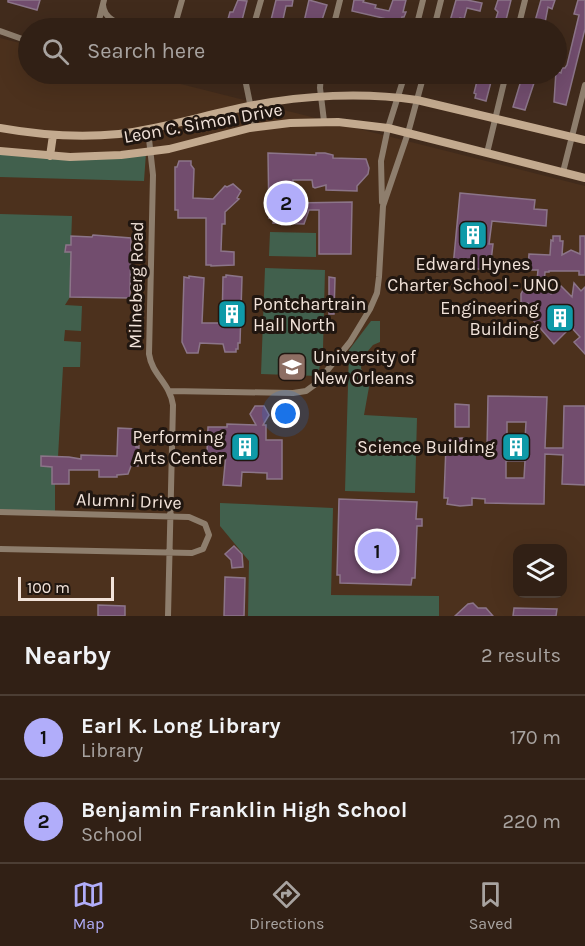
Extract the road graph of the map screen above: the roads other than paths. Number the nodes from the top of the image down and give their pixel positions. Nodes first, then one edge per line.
1 (182, 0) edge
2 (261, 0) edge
3 (340, 0) edge
4 (423, 0) edge
5 (441, 0) edge
6 (525, 0) edge
7 (104, 2) edge
8 (100, 18) edge
9 (110, 18) edge
10 (177, 18) edge
11 (256, 18) edge
12 (336, 18) edge
13 (418, 18) edge
14 (437, 18) edge
15 (520, 18) edge
16 (0, 32) edge
17 (18, 38) edge
18 (246, 84) edge
19 (320, 84) edge
20 (402, 84) edge
21 (421, 84) edge
22 (503, 84) edge
23 (585, 85) edge
24 (321, 97) junction
25 (398, 97) junction
26 (417, 100) junction
27 (250, 106) junction
28 (495, 117) junction
29 (324, 121) junction
30 (0, 128) edge
31 (255, 128) junction
32 (388, 128) junction
33 (148, 129) junction
34 (408, 133) junction
35 (53, 135) junction
36 (572, 136) junction
37 (585, 140) edge
38 (0, 151) edge
39 (152, 152) junction
40 (487, 153) junction
41 (50, 156) junction
42 (563, 172) junction
43 (585, 178) edge
44 (382, 216) junction
45 (170, 391) junction
46 (0, 512) edge
47 (170, 517) junction
48 (0, 549) edge
49 (169, 552) junction
50 (168, 616) edge

1 - 10 street
2 - 11 street
3 - 12 street
4 - 13 street
5 - 14 street
6 - 15 street
7 - 8 street
7 - 9 street
16 - 17 street
18 - 27 street
19 - 24 street
20 - 25 street
21 - 26 street
22 - 28 street
23 - 36 street
24 - 25 main road, Leon C. Simon Drive
24 - 27 main road, Leon C. Simon Drive
24 - 29 street
25 - 26 main road, Leon C. Simon Drive
25 - 32 street
26 - 28 main road, Leon C. Simon Drive
26 - 34 street
27 - 31 street
27 - 33 main road, Leon C. Simon Drive
28 - 36 main road, Leon C. Simon Drive
28 - 40 street
29 - 31 main road, Leon C. Simon Drive
29 - 32 main road, Leon C. Simon Drive
30 - 35 main road, Leon C. Simon Drive
31 - 39 main road, Leon C. Simon Drive
32 - 34 main road, Leon C. Simon Drive
32 - 44 street
33 - 35 main road, Leon C. Simon Drive
33 - 39 street, Milneberg Road
34 - 40 main road, Leon C. Simon Drive
34 - 44 street
35 - 41 main road
36 - 37 main road, Leon C. Simon Drive
36 - 42 street
38 - 41 main road, Leon C. Simon Drive
39 - 41 main road, Leon C. Simon Drive
39 - 45 street, Milneberg Road
40 - 42 main road, Leon C. Simon Drive
42 - 43 main road, Leon C. Simon Drive
44 - 45 street
45 - 47 street, Milneberg Road
46 - 47 street, Alumni Drive
47 - 49 street, Milneberg Road
47 - 49 street, Alumni Drive
48 - 49 street, Alumni Drive
49 - 50 street, Milneberg Road

